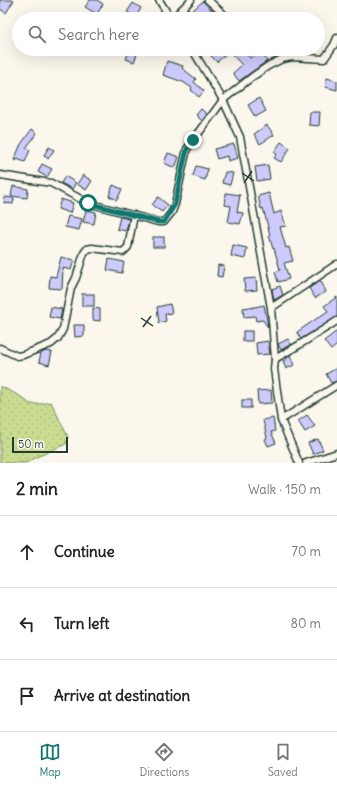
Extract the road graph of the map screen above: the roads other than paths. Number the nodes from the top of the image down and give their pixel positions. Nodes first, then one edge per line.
1 (159, 0) edge
2 (191, 0) edge
3 (208, 0) edge
4 (167, 12) edge
5 (179, 12) edge
6 (221, 12) edge
7 (337, 38) edge
8 (196, 56) edge
9 (223, 100) junction
10 (0, 175) edge
11 (134, 215) junction
12 (337, 264) edge
13 (271, 308) junction
14 (337, 321) edge
15 (0, 348) edge
16 (275, 359) junction
17 (337, 385) edge
18 (281, 420) junction
19 (337, 452) edge
20 (299, 463) edge
21 (306, 463) edge

1 - 4 street
2 - 5 street
3 - 6 street
7 - 9 street
8 - 9 street
9 - 11 street
9 - 13 street
10 - 11 street
11 - 15 street
12 - 13 street
13 - 16 street
14 - 16 street
16 - 18 street
17 - 18 street
18 - 20 street
19 - 21 street

